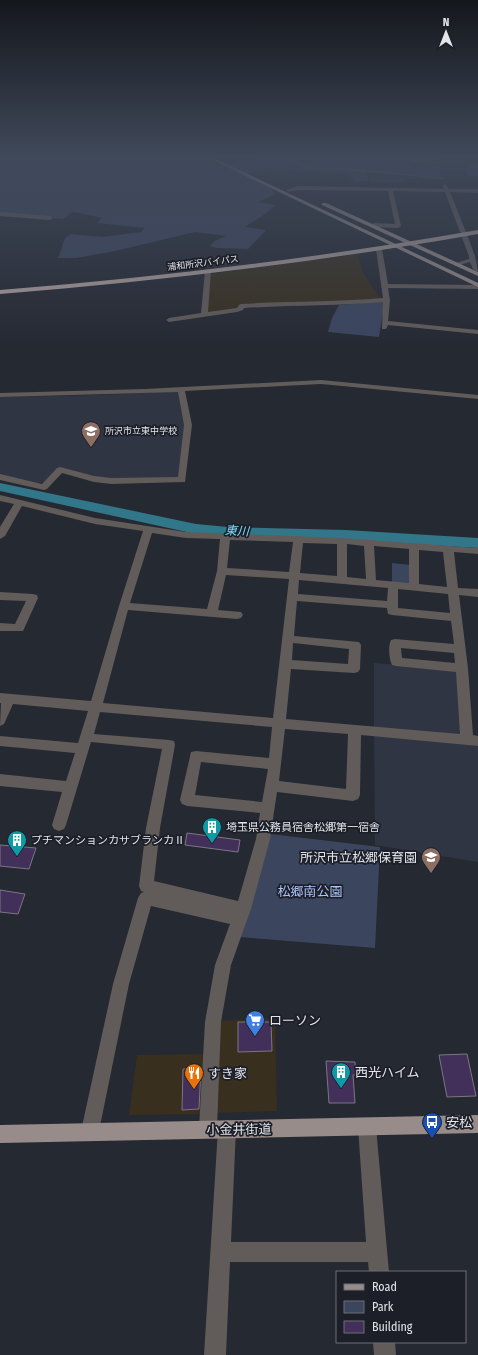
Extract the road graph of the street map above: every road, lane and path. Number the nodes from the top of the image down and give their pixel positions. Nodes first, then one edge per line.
1 (340, 220) edge
2 (362, 220) edge
3 (397, 220) edge
4 (461, 220) edge
5 (374, 225) junction
6 (478, 232) edge
7 (466, 233) junction
8 (409, 243) junction
9 (394, 246) junction
10 (379, 249) junction
11 (472, 260) junction
12 (456, 264) junction
13 (478, 270) edge
14 (208, 271) junction
15 (478, 274) edge
16 (385, 286) junction
17 (478, 286) edge
18 (0, 291) edge
19 (387, 300) junction
20 (204, 314) junction
21 (169, 320) dead end
22 (478, 332) edge
23 (181, 389) junction
24 (0, 395) edge
25 (478, 397) edge
26 (0, 477) edge
27 (0, 498) edge
28 (19, 503) junction
29 (148, 530) junction
30 (0, 536) edge
31 (225, 537) junction
32 (298, 540) junction
33 (342, 541) junction
34 (369, 543) junction
35 (414, 546) junction
36 (448, 549) junction
37 (478, 551) edge
38 (222, 571) junction
39 (295, 576) junction
40 (342, 580) junction
41 (371, 583) junction
42 (393, 585) junction
43 (414, 586) junction
44 (453, 590) junction
45 (478, 592) edge
46 (0, 596) edge
47 (292, 597) junction
48 (392, 605) junction
49 (124, 606) junction
50 (212, 613) junction
51 (237, 616) dead end
52 (456, 618) junction
53 (0, 627) edge
54 (288, 639) junction
55 (460, 649) junction
56 (285, 664) junction
57 (462, 668) junction
58 (3, 699) edge
59 (96, 706) junction
60 (0, 721) edge
61 (279, 722) junction
62 (355, 729) junction
63 (96, 738) dead end
64 (472, 740) edge
65 (1, 744) edge
66 (83, 749) junction
67 (275, 764) junction
68 (0, 780) edge
69 (272, 786) junction
70 (70, 787) junction
71 (268, 808) junction
72 (58, 825) dead end
73 (241, 914) junction
74 (478, 1124) edge
75 (367, 1127) junction
76 (218, 1129) junction
77 (90, 1131) junction
78 (0, 1134) edge
79 (221, 1252) junction
80 (378, 1252) junction
81 (379, 1271) edge
82 (384, 1343) edge
83 (215, 1355) edge
84 (385, 1355) edge

1 - 9 main road
2 - 5 main road
3 - 5 street
4 - 7 street
5 - 8 main road
6 - 7 highway, 浦和所沢バイパス
7 - 8 highway, 浦和所沢バイパス
7 - 11 street
8 - 9 highway, 浦和所沢バイパス
8 - 12 main road
9 - 10 highway, 浦和所沢バイパス
9 - 17 main road
9 - 18 highway, 浦和所沢バイパス
10 - 14 highway, 浦和所沢バイパス
10 - 16 street
11 - 12 street
11 - 13 street
12 - 15 main road
14 - 18 highway, 浦和所沢バイパス
14 - 20 street
16 - 17 street
16 - 19 street
19 - 20 street
19 - 22 street
20 - 21 street
23 - 24 street
23 - 25 street
23 - 26 street
27 - 28 street
28 - 29 street
28 - 30 street
29 - 31 street
29 - 49 street
31 - 32 street
31 - 38 street
32 - 33 street
32 - 39 street
33 - 34 street
33 - 40 street
34 - 35 street
34 - 41 street
35 - 36 street
35 - 43 street
36 - 37 street
36 - 44 street
38 - 39 street
38 - 50 street
39 - 40 street
39 - 47 street
40 - 41 street
41 - 42 street
42 - 43 street
42 - 48 street
43 - 44 street
44 - 45 street
44 - 52 street
46 - 53 street
47 - 48 street
47 - 54 street
48 - 52 street
49 - 50 street
49 - 59 street
50 - 51 street
52 - 55 street
54 - 56 street
54 - 56 street
55 - 57 street
55 - 57 street
56 - 61 street
57 - 64 street
58 - 59 street
58 - 60 street
59 - 61 street
59 - 66 street
61 - 62 street
61 - 67 street
62 - 64 street
62 - 69 street
63 - 73 street
65 - 66 street
66 - 70 street
67 - 69 street
67 - 71 street
68 - 70 street
69 - 71 street
70 - 72 street
71 - 73 street
73 - 76 street
73 - 77 street
74 - 75 main road, 小金井街道
75 - 76 main road, 小金井街道
75 - 80 street
76 - 77 main road, 小金井街道
76 - 79 street
77 - 78 main road, 小金井街道
79 - 80 street
79 - 83 street
80 - 81 street
82 - 84 street

